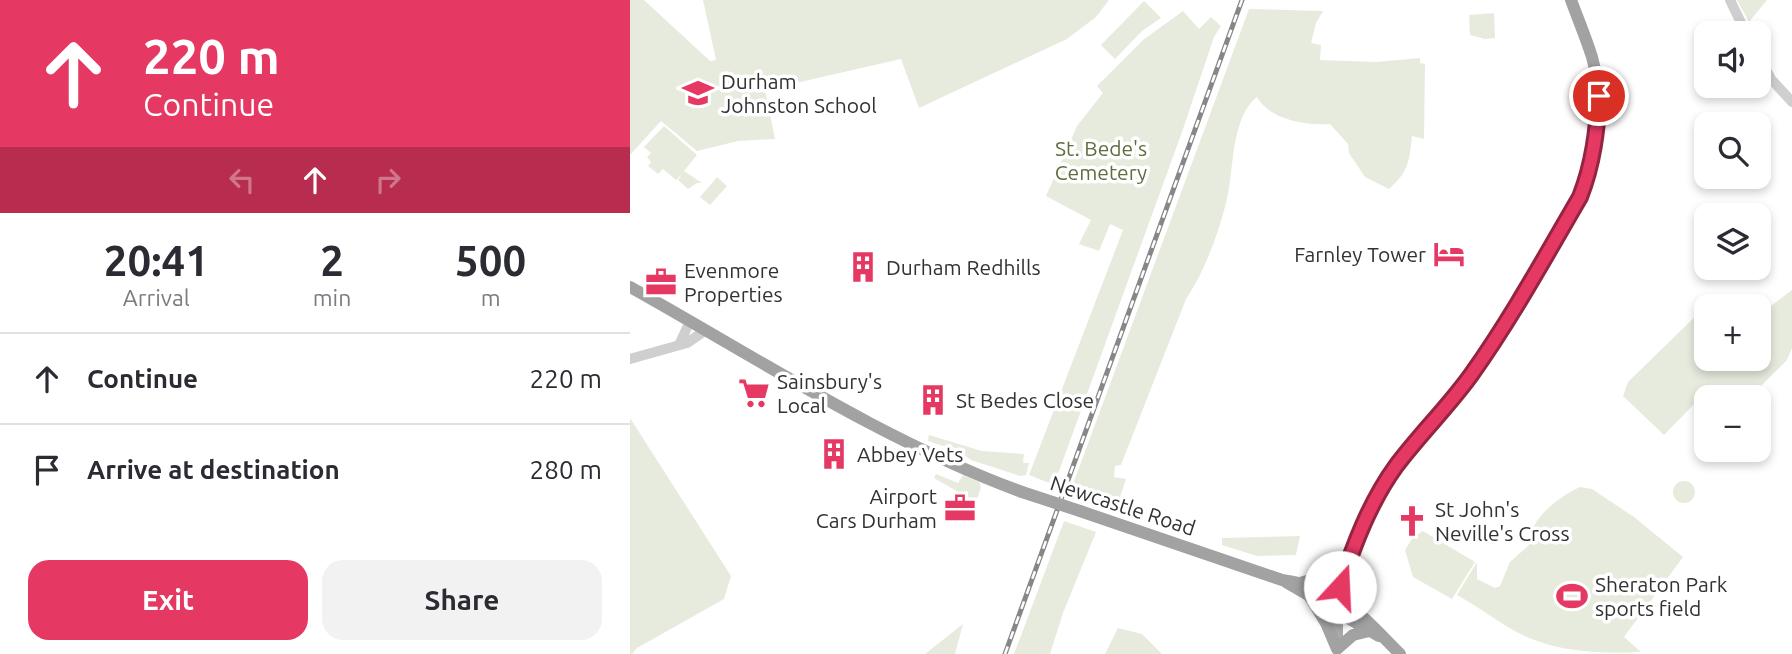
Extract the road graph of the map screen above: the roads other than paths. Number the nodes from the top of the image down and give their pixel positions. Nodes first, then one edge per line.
1 (1572, 0) edge
2 (1730, 0) edge
3 (1740, 21) edge
4 (1771, 79) edge
5 (1792, 102) edge
6 (630, 288) edge
7 (690, 321) junction
8 (706, 330) junction
9 (679, 345) junction
10 (630, 359) edge
11 (1350, 561) junction
12 (1282, 580) junction
13 (1303, 583) junction
14 (1310, 597) junction
15 (1342, 607) junction
16 (1369, 631) junction
17 (1385, 639) junction
18 (1338, 652) edge
19 (1400, 654) edge

1 - 11 highway
2 - 3 street
4 - 5 street
6 - 7 highway
7 - 8 highway
7 - 9 street
8 - 9 street
8 - 12 highway, Newcastle Road, bridge
9 - 10 street
11 - 13 highway
11 - 15 highway
12 - 13 highway, Newcastle Road
12 - 14 highway, Newcastle Road
13 - 15 highway, Newcastle Road
14 - 15 highway, Newcastle Road
14 - 18 highway
15 - 16 highway
15 - 17 highway
15 - 18 main road
16 - 17 highway
16 - 18 highway
17 - 19 highway

